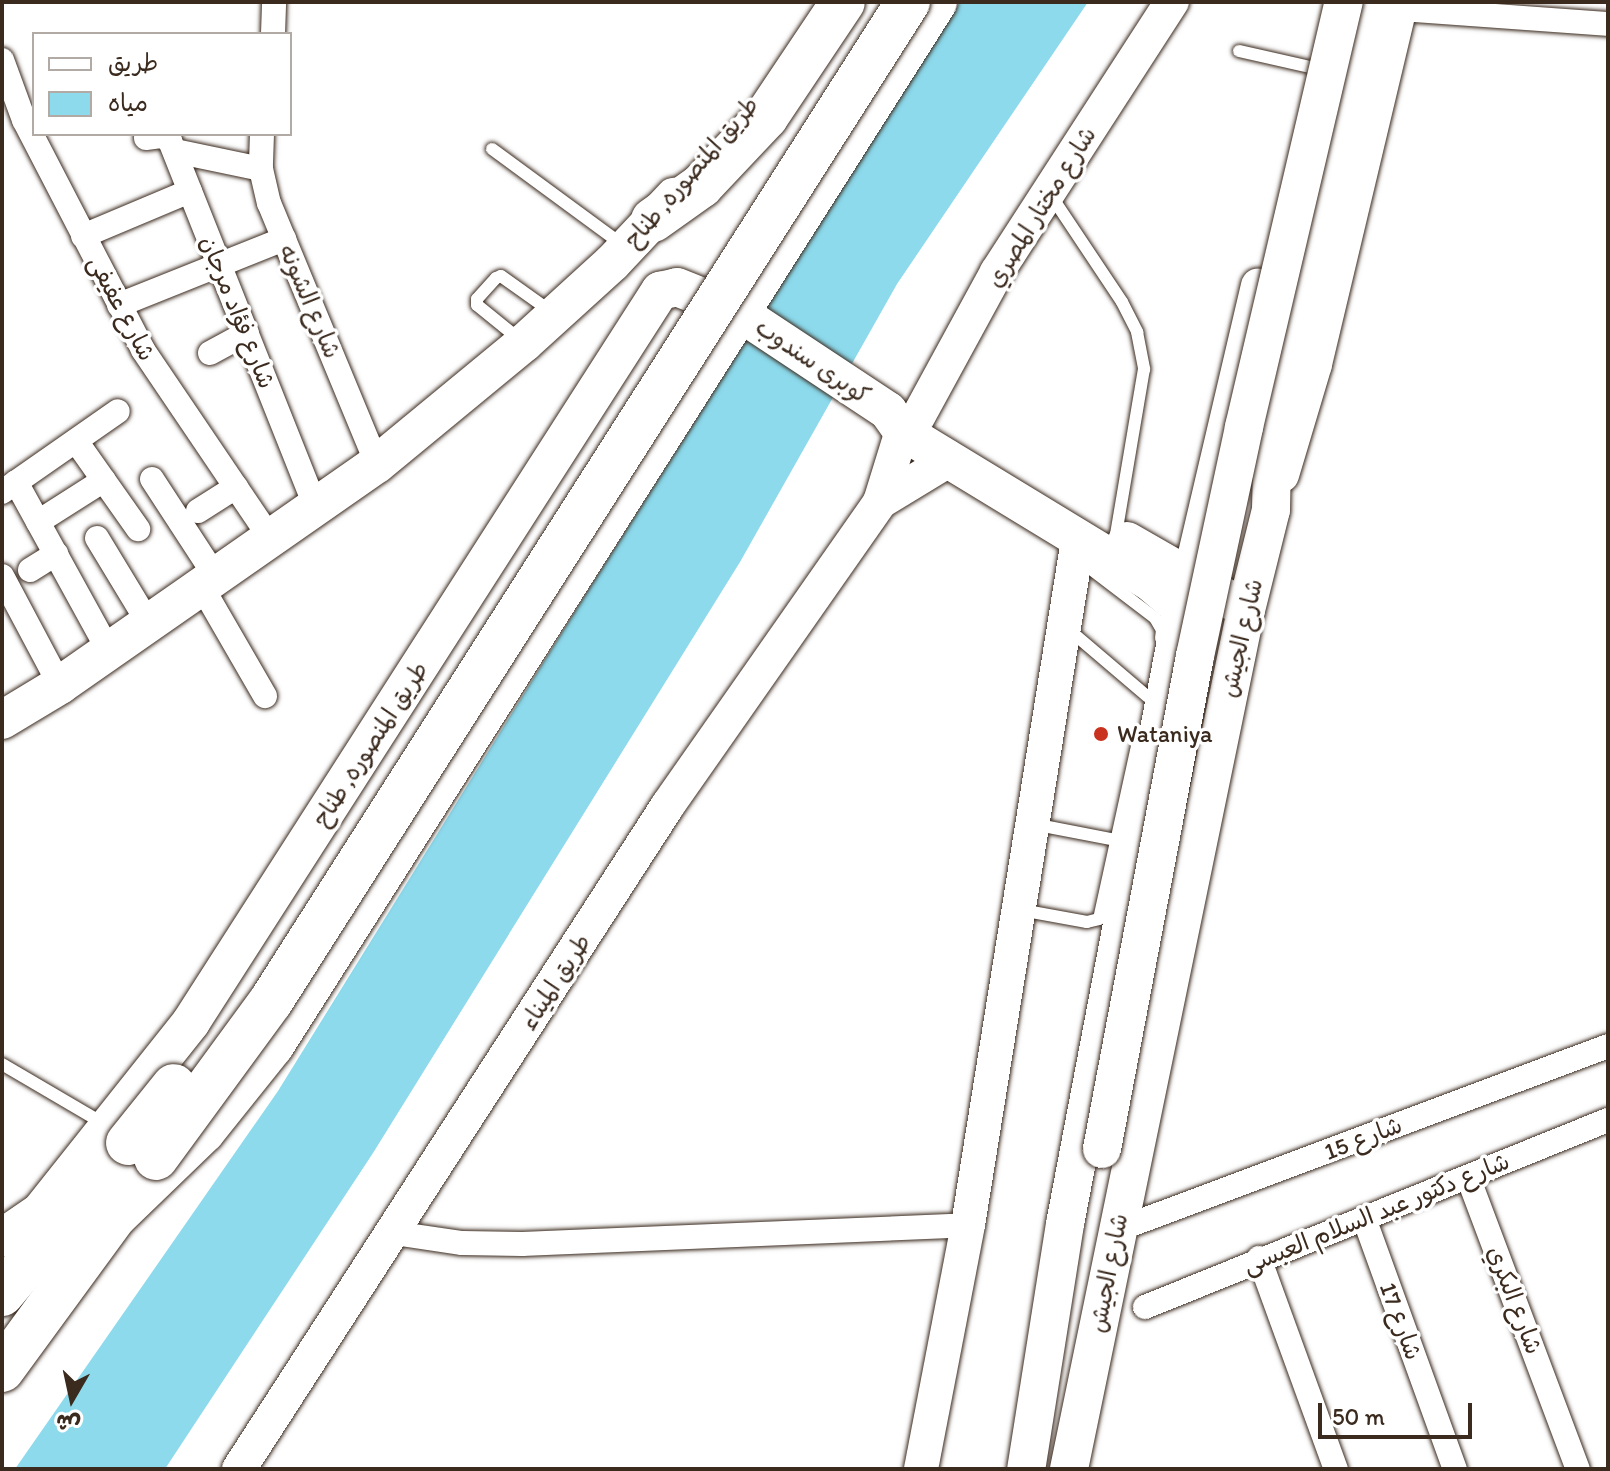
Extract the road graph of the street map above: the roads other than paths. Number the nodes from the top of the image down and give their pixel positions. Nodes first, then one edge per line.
1 (274, 2) edge
2 (818, 2) edge
3 (843, 2) edge
4 (873, 2) edge
5 (891, 2) edge
6 (908, 2) edge
7 (935, 2) edge
8 (1172, 2) edge
9 (1326, 2) edge
10 (1344, 2) edge
11 (1391, 4) edge
12 (1608, 24) edge
13 (273, 32) edge
14 (1239, 51) dead end
15 (2, 60) edge
16 (1310, 67) junction
17 (32, 136) edge
18 (32, 136) edge
19 (262, 136) edge
20 (146, 138) dead end
21 (492, 149) dead end
22 (175, 151) junction
23 (261, 169) junction
24 (1048, 190) junction
25 (190, 191) junction
26 (640, 234) junction
27 (83, 236) junction
28 (284, 239) junction
29 (220, 265) junction
30 (119, 305) junction
31 (555, 315) junction
32 (747, 317) junction
33 (247, 333) junction
34 (524, 343) junction
35 (210, 353) dead end
36 (118, 411) dead end
37 (892, 413) junction
38 (76, 441) junction
39 (949, 460) junction
40 (377, 464) junction
41 (152, 479) dead end
42 (104, 480) junction
43 (9, 487) edge
44 (236, 487) junction
45 (880, 502) junction
46 (316, 508) junction
47 (1271, 510) junction
48 (198, 511) dead end
49 (38, 522) junction
50 (138, 529) dead end
51 (97, 538) dead end
52 (271, 539) junction
53 (1118, 545) junction
54 (1077, 549) junction
55 (56, 554) junction
56 (30, 570) dead end
57 (2, 576) edge
58 (209, 582) junction
59 (1186, 592) junction
60 (1246, 610) junction
61 (149, 624) junction
62 (1064, 626) junction
63 (109, 651) junction
64 (1158, 652) dead end
65 (1151, 682) dead end
66 (60, 685) junction
67 (265, 696) dead end
68 (1148, 697) junction
69 (1145, 711) dead end
70 (2, 720) edge
71 (1142, 725) dead end
72 (1032, 824) junction
73 (1116, 840) junction
74 (1018, 909) junction
75 (1608, 1046) edge
76 (2, 1064) edge
77 (1608, 1120) edge
78 (131, 1142) junction
79 (1468, 1177) junction
80 (116, 1215) junction
81 (1364, 1218) junction
82 (968, 1225) junction
83 (1117, 1230) junction
84 (394, 1233) junction
85 (2, 1238) edge
86 (1259, 1258) junction
87 (2, 1294) edge
88 (1145, 1307) dead end
89 (2, 1370) edge
90 (1043, 1372) junction
91 (239, 1469) edge
92 (921, 1469) edge
93 (1026, 1469) edge
94 (1069, 1469) edge
95 (1336, 1469) edge
96 (1455, 1469) edge
97 (1578, 1469) edge

1 - 13 street
2 - 26 main road, طريق المنصوره, طناح
3 - 26 highway
4 - 78 highway, bridge
5 - 32 main road
6 - 78 highway, bridge
7 - 32 highway
8 - 24 street, شارع مختار المصري
9 - 16 street, شارع الجيش
10 - 90 main road, bridge
11 - 12 street
11 - 47 street, شارع الجيش
11 - 47 main road
14 - 16 lane
15 - 18 street, شارع عفيفى
16 - 59 street, شارع الجيش
17 - 27 street, شارع عفيفى
19 - 23 street, شارع الشونه
20 - 22 street
21 - 26 lane
22 - 23 street
22 - 25 street, شارع فؤاد مرجان
23 - 28 street, شارع الشونه
24 - 37 street, شارع مختار المصري
24 - 53 lane
25 - 27 street
25 - 29 street, شارع فؤاد مرجان
26 - 31 main road, طريق المنصوره, طناح
27 - 30 street, شارع عفيفى
28 - 29 street
28 - 40 street, شارع الشونه
29 - 30 street
29 - 33 street, شارع فؤاد مرجان
30 - 44 street, شارع عفيفى
31 - 34 main road, طريق المنصوره, طناح
31 - 34 lane
32 - 37 main road, كوبرى سندوب
32 - 78 main road, طريق المنصوره, طناح
32 - 80 highway
33 - 35 street
33 - 46 street, شارع فؤاد مرجان
34 - 40 main road, طريق المنصوره, طناح
36 - 38 street
37 - 39 main road
37 - 45 street, طريق الميناء
37 - 53 main road
38 - 42 street
38 - 43 street
39 - 45 street, طريق الميناء
39 - 54 main road
40 - 46 main road, طريق المنصوره, طناح
41 - 58 street
42 - 49 street
42 - 50 street
43 - 49 street
44 - 48 street
44 - 52 street, شارع عفيفى
45 - 84 street, طريق الميناء
46 - 52 main road, طريق المنصوره, طناح
47 - 60 main road, شارع الجيش
49 - 55 street
51 - 61 street
52 - 58 main road, طريق المنصوره, طناح
53 - 54 main road
53 - 59 main road
54 - 62 street
54 - 64 lane
55 - 56 street
55 - 63 street
57 - 66 street
58 - 61 main road, طريق المنصوره, طناح
58 - 67 street
59 - 60 main road
59 - 90 main road, شارع الجيش
60 - 83 main road, شارع الجيش
61 - 63 main road, طريق المنصوره, طناح
62 - 68 lane
62 - 72 street
63 - 66 main road, طريق المنصوره, طناح
65 - 68 lane
66 - 70 main road, طريق المنصوره, طناح
68 - 69 lane
71 - 73 lane
72 - 73 lane
72 - 74 street
73 - 74 lane
74 - 82 street
75 - 83 street, شارع 15
76 - 78 lane
77 - 79 street, شارع دكتور عبد السلام العبسى
78 - 80 highway
78 - 85 main road, طريق المنصوره, طناح
78 - 87 highway
79 - 81 street, شارع دكتور عبد السلام العبسى
79 - 97 street, شارع البكري
80 - 89 highway
81 - 86 street, شارع دكتور عبد السلام العبسى
81 - 96 street, شارع 17
82 - 84 street
82 - 92 street
83 - 94 main road, شارع الجيش
84 - 91 street, طريق الميناء
86 - 88 street, شارع دكتور عبد السلام العبسى
86 - 95 street
90 - 93 main road, شارع الجيش

